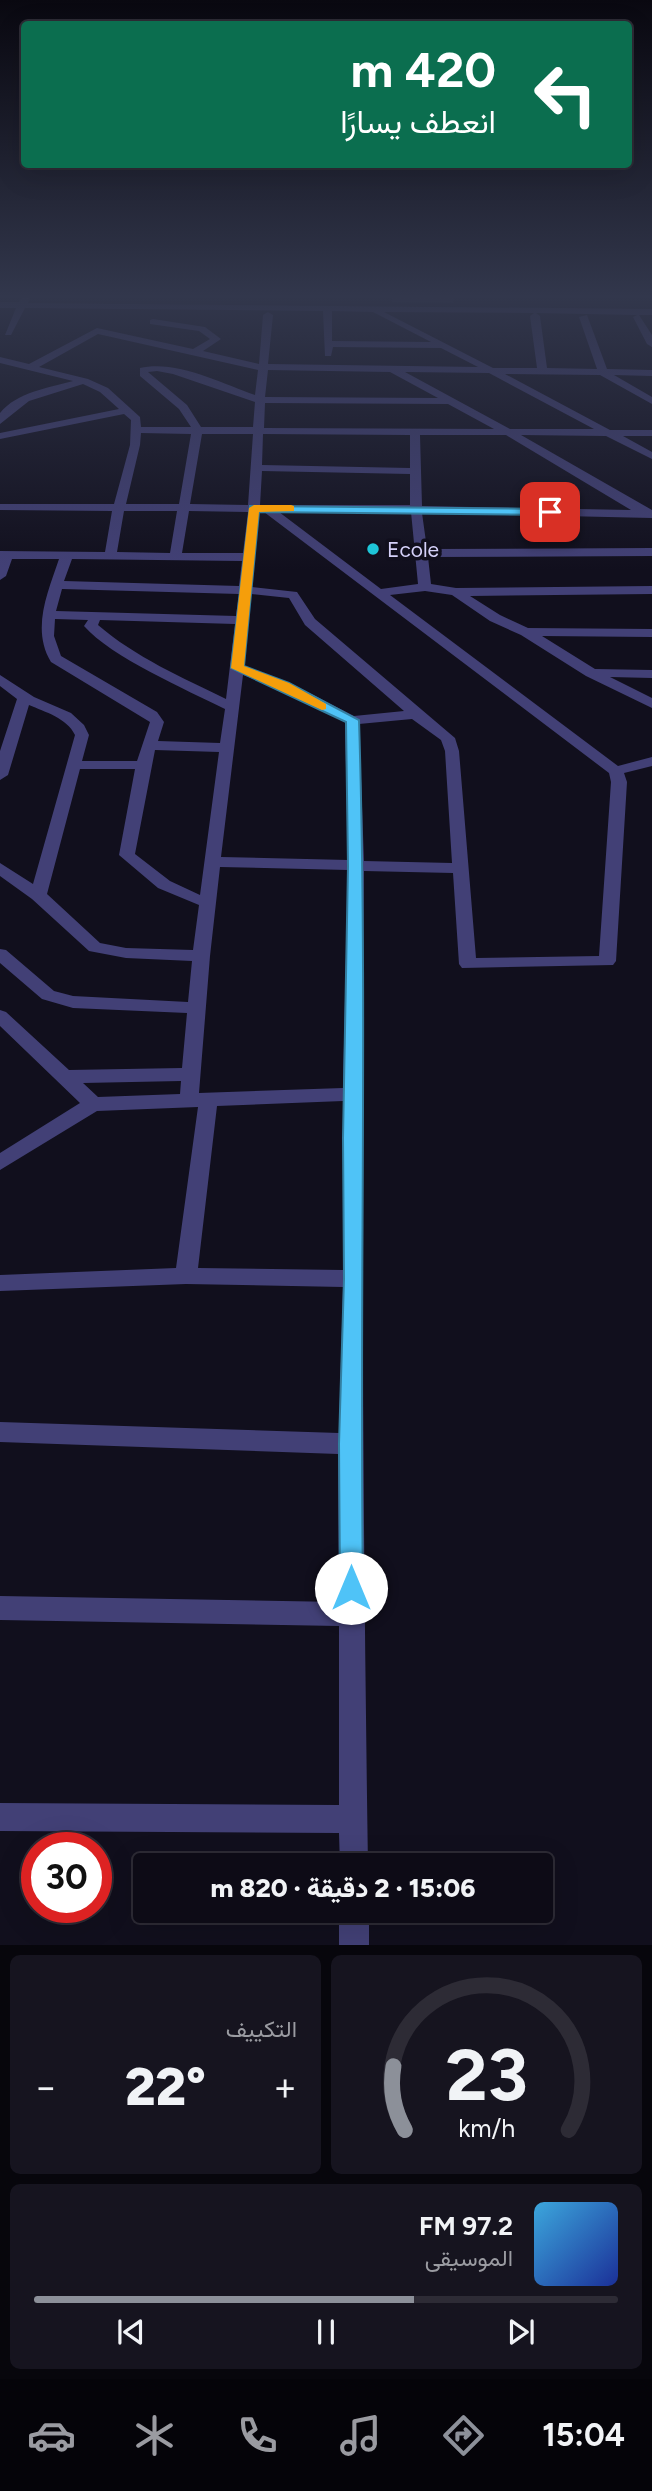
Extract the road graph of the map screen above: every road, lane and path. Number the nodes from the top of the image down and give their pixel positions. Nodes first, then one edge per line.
1 (60, 389) edge
2 (101, 389) edge
3 (161, 389) edge
4 (227, 389) edge
5 (262, 389) edge
6 (426, 389) edge
7 (527, 389) edge
8 (631, 389) edge
9 (0, 398) edge
10 (26, 400) junction
11 (260, 400) junction
12 (447, 401) junction
13 (652, 401) edge
14 (128, 410) junction
15 (0, 421) edge
16 (197, 429) junction
17 (137, 430) junction
18 (258, 431) junction
19 (415, 431) junction
20 (506, 431) junction
21 (610, 433) junction
22 (652, 433) edge
23 (0, 436) edge
24 (652, 456) edge
25 (257, 468) junction
26 (416, 471) junction
27 (0, 507) edge
28 (119, 507) junction
29 (184, 507) junction
30 (260, 508) junction
31 (416, 509) junction
32 (650, 515) edge
33 (652, 552) edge
34 (421, 553) junction
35 (111, 554) junction
36 (4, 555) edge
37 (67, 555) junction
38 (176, 555) junction
39 (249, 557) junction
40 (0, 576) edge
41 (57, 585) junction
42 (425, 587) junction
43 (246, 590) junction
44 (652, 590) edge
45 (456, 592) junction
46 (376, 593) junction
47 (50, 615) junction
48 (95, 618) junction
49 (241, 620) junction
50 (526, 632) junction
51 (652, 633) edge
52 (237, 668) junction
53 (592, 673) junction
54 (652, 674) edge
55 (9, 689) edge
56 (652, 705) edge
57 (232, 707) junction
58 (415, 714) junction
59 (352, 720) junction
60 (150, 745) junction
61 (228, 748) junction
62 (651, 762) edge
63 (75, 765) junction
64 (143, 765) junction
65 (616, 771) junction
66 (0, 775) edge
67 (214, 862) junction
68 (356, 866) junction
69 (459, 868) junction
70 (0, 869) edge
71 (38, 895) junction
72 (209, 902) junction
73 (0, 954) edge
74 (201, 956) junction
75 (196, 1008) junction
76 (0, 1016) edge
77 (190, 1074) junction
78 (65, 1077) junction
79 (353, 1094) junction
80 (198, 1101) junction
81 (93, 1104) junction
82 (0, 1163) edge
83 (186, 1276) junction
84 (354, 1279) junction
85 (0, 1283) edge
86 (0, 1432) edge
87 (350, 1444) junction
88 (0, 1608) edge
89 (351, 1614) junction
90 (0, 1817) edge
91 (354, 1819) junction
92 (354, 1853) edge
93 (354, 1923) edge
94 (354, 1945) edge

1 - 10 street
2 - 14 street
3 - 16 street
4 - 11 street
5 - 11 street
6 - 12 street
7 - 21 street
8 - 13 street
9 - 10 street
10 - 15 street
11 - 12 street
11 - 18 street
12 - 20 street
14 - 17 street
14 - 23 street
16 - 17 street
16 - 18 street
16 - 29 street
17 - 28 street
18 - 19 street
18 - 25 street
19 - 20 street
19 - 26 street
20 - 21 street
20 - 32 street
21 - 22 street
21 - 24 street
25 - 26 street
25 - 30 street
26 - 31 street
27 - 28 street
28 - 29 street
28 - 35 street
29 - 30 street
29 - 38 street
30 - 31 street
30 - 39 street
30 - 46 street
31 - 32 street
31 - 34 street
33 - 34 street
34 - 42 street
35 - 37 street
35 - 38 street
36 - 37 street
36 - 40 street
37 - 41 street
38 - 39 street
39 - 43 street
41 - 43 street
41 - 47 street
42 - 45 street
42 - 46 street
43 - 49 street
43 - 58 street
44 - 45 street
45 - 50 street
46 - 65 street
47 - 48 street
47 - 60 street
48 - 49 street
48 - 57 street
49 - 52 street
50 - 51 street
50 - 53 street
52 - 57 street
52 - 59 street
53 - 54 street
53 - 56 street
55 - 63 street
55 - 66 street
57 - 61 street
58 - 59 street
58 - 69 street
59 - 68 street
60 - 61 street
60 - 64 street
61 - 67 street
62 - 65 street
63 - 64 street
63 - 71 street
64 - 72 street
65 - 69 street
67 - 68 street
67 - 72 street
68 - 69 street
68 - 79 street
70 - 71 street
71 - 74 street
72 - 74 street
73 - 75 street
74 - 75 street
75 - 77 street
76 - 78 street
77 - 78 street
77 - 80 street
78 - 81 street
79 - 80 street
79 - 84 street
80 - 81 street
80 - 83 street
81 - 82 street
83 - 84 street
83 - 85 street
84 - 87 street
86 - 87 street
87 - 89 street
88 - 89 street
89 - 91 street
90 - 91 street
91 - 92 street
93 - 94 street

